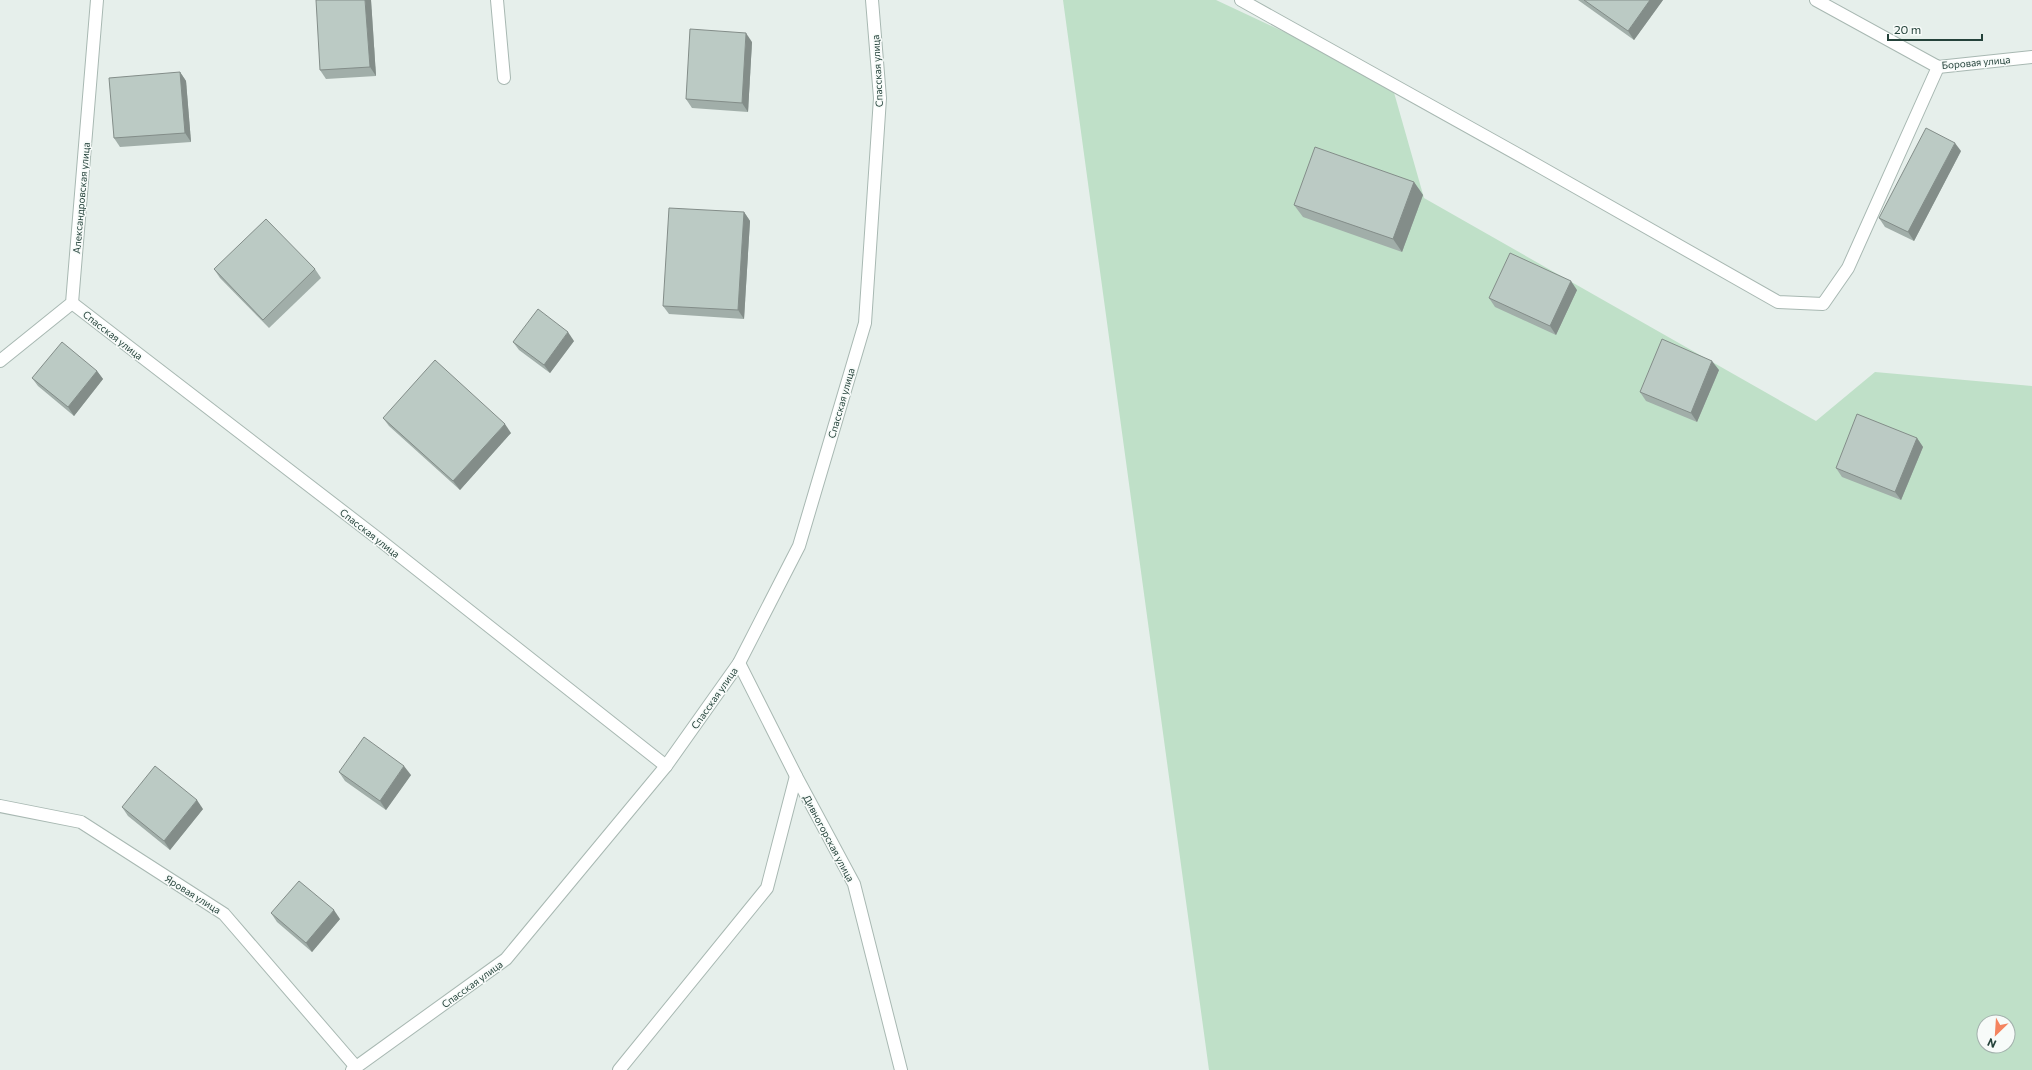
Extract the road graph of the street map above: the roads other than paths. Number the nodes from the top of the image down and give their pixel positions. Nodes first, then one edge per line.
1 (97, 0) edge
2 (496, 0) edge
3 (872, 0) edge
4 (1241, 0) edge
5 (1816, 0) edge
6 (2032, 57) edge
7 (1938, 67) junction
8 (504, 78) dead end
9 (72, 303) junction
10 (0, 361) edge
11 (739, 663) junction
12 (666, 766) junction
13 (796, 776) junction
14 (0, 806) edge
15 (354, 1068) edge
16 (619, 1070) edge
17 (901, 1070) edge

1 - 9 street, Александровская улица
2 - 8 street
3 - 11 street, Спасская улица
4 - 7 street
5 - 7 street, Боровая улица
6 - 7 street, Боровая улица
9 - 10 street
9 - 12 street, Спасская улица
11 - 12 street, Спасская улица
11 - 13 street, Дивногорская улица
12 - 15 street, Спасская улица
13 - 16 street
13 - 17 street, Дивногорская улица
14 - 15 street, Яровая улица

